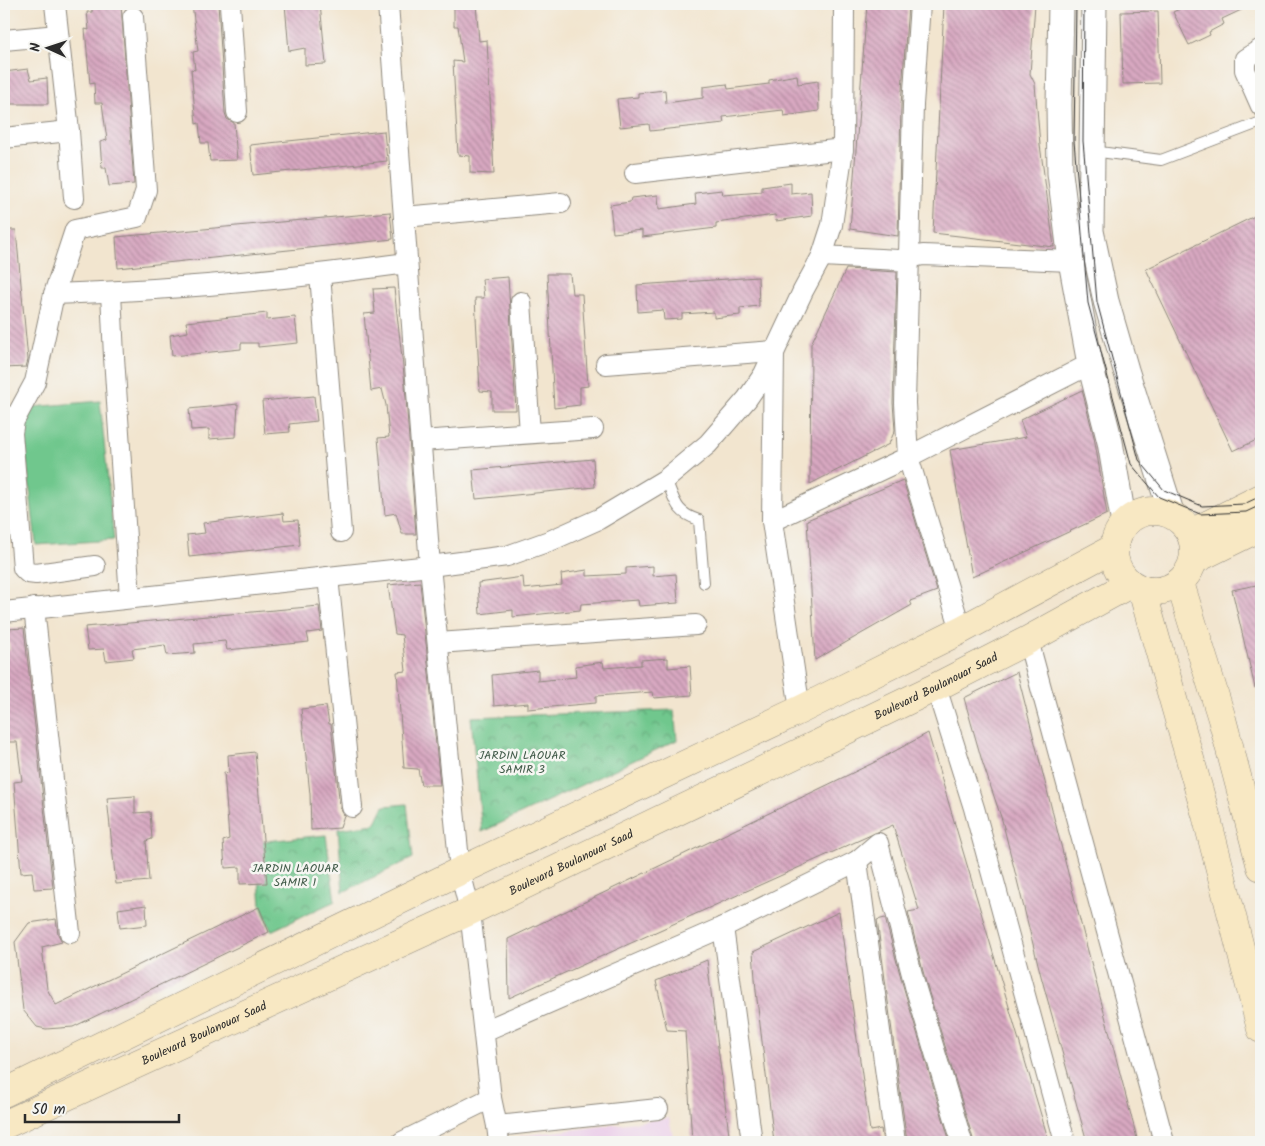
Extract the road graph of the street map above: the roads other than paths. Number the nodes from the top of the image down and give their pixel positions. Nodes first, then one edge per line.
1 (55, 4) edge
2 (230, 4) edge
3 (388, 4) edge
4 (844, 4) edge
5 (920, 4) edge
6 (1061, 4) edge
7 (1094, 4) edge
8 (133, 17) dead end
9 (58, 35) junction
10 (4, 40) edge
11 (1261, 49) edge
12 (1261, 106) edge
13 (237, 112) dead end
14 (1261, 122) edge
15 (69, 131) junction
16 (4, 138) edge
17 (843, 149) junction
18 (1092, 151) junction
19 (635, 173) dead end
20 (74, 198) dead end
21 (561, 203) dead end
22 (404, 217) junction
23 (822, 256) junction
24 (908, 257) junction
25 (1071, 261) junction
26 (407, 263) junction
27 (320, 275) junction
28 (111, 292) junction
29 (54, 294) junction
30 (521, 302) dead end
31 (774, 350) junction
32 (606, 364) dead end
33 (1090, 364) junction
34 (593, 429) dead end
35 (530, 433) junction
36 (420, 441) junction
37 (908, 457) junction
38 (666, 479) junction
39 (1261, 498) edge
40 (772, 521) junction
41 (1181, 524) junction
42 (1261, 527) edge
43 (341, 532) dead end
44 (1119, 536) junction
45 (95, 566) dead end
46 (430, 566) junction
47 (1187, 572) junction
48 (328, 577) junction
49 (704, 583) dead end
50 (1136, 587) junction
51 (130, 598) junction
52 (34, 608) junction
53 (4, 612) edge
54 (696, 625) dead end
55 (961, 630) junction
56 (1028, 640) junction
57 (438, 643) junction
58 (936, 687) junction
59 (800, 710) junction
60 (352, 807) dead end
61 (857, 861) junction
62 (1261, 867) edge
63 (460, 871) junction
64 (470, 911) junction
65 (724, 927) junction
66 (70, 933) dead end
67 (1261, 1029) edge
68 (484, 1031) junction
69 (4, 1093) edge
70 (491, 1098) junction
71 (658, 1109) dead end
72 (4, 1125) edge
73 (498, 1134) edge
74 (402, 1142) edge
75 (752, 1142) edge
76 (895, 1142) edge
77 (962, 1142) edge
78 (1064, 1142) edge
79 (1164, 1142) edge

1 - 9 street
2 - 13 street
3 - 22 street
4 - 17 street
5 - 24 street
6 - 25 street
7 - 18 street
8 - 29 street
9 - 10 street
9 - 15 street
11 - 12 street
14 - 18 lane
15 - 16 street
15 - 20 street
17 - 19 street
17 - 23 street
18 - 41 street
21 - 22 street
22 - 26 street
23 - 24 street
23 - 31 street
24 - 25 street
24 - 37 street
25 - 33 street
26 - 27 street
26 - 36 street
27 - 28 street
27 - 43 street
28 - 29 street
28 - 51 street
29 - 45 street
30 - 35 street
31 - 32 street
31 - 38 street
31 - 40 street
33 - 37 street
33 - 44 street
34 - 35 street
35 - 36 street
36 - 46 street
37 - 40 street
37 - 55 street
38 - 46 street
38 - 49 lane
39 - 41 main road
40 - 59 street
41 - 44 main road
41 - 47 main road
42 - 47 main road
44 - 50 main road
44 - 55 main road
46 - 48 street
46 - 57 street
47 - 50 main road
47 - 62 main road
48 - 51 street
48 - 60 street
50 - 56 main road, Boulevard Boulanouar Saad
50 - 67 main road
51 - 52 street
52 - 53 street
52 - 66 street
54 - 57 street
55 - 59 main road
56 - 58 main road, Boulevard Boulanouar Saad
56 - 79 street
57 - 63 street
58 - 64 main road, Boulevard Boulanouar Saad
58 - 78 street
59 - 63 main road
61 - 65 street
61 - 76 street
61 - 77 street
63 - 64 street
63 - 69 main road
64 - 68 street
64 - 72 main road, Boulevard Boulanouar Saad
65 - 68 street
65 - 75 street
68 - 70 street
70 - 73 street
70 - 74 street
71 - 73 street

